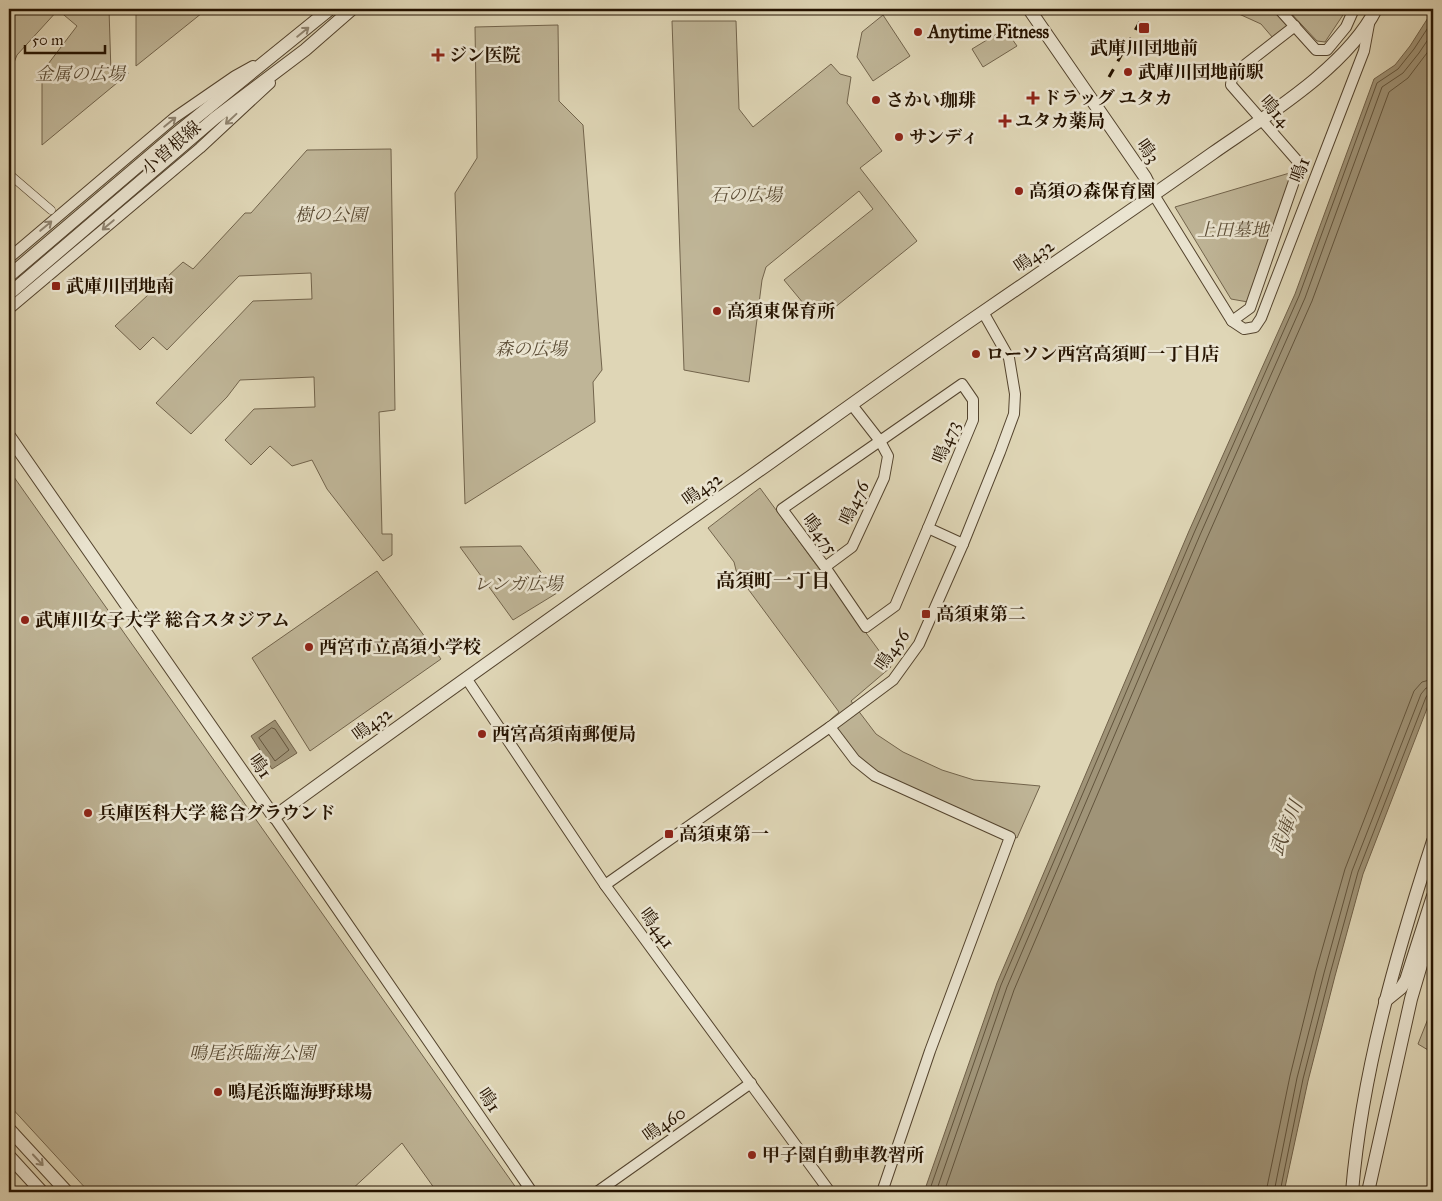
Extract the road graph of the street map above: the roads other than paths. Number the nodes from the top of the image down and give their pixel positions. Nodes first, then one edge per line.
1 (330, 9) edge
2 (352, 9) edge
3 (1029, 9) edge
4 (1280, 9) edge
5 (1354, 9) edge
6 (1376, 9) edge
7 (1369, 23) junction
8 (1295, 26) junction
9 (305, 50) junction
10 (275, 54) junction
11 (1261, 120) junction
12 (9, 174) edge
13 (1154, 195) junction
14 (51, 210) dead end
15 (9, 258) edge
16 (9, 276) edge
17 (9, 294) edge
18 (9, 309) edge
19 (983, 312) junction
20 (1232, 321) junction
21 (852, 405) junction
22 (9, 436) edge
23 (880, 441) junction
24 (928, 528) junction
25 (963, 544) junction
26 (825, 567) junction
27 (466, 678) junction
28 (830, 727) junction
29 (274, 816) junction
30 (1433, 841) edge
31 (605, 885) junction
32 (1433, 896) edge
33 (1433, 924) edge
34 (1386, 1001) junction
35 (751, 1083) junction
36 (9, 1129) edge
37 (9, 1156) edge
38 (42, 1192) edge
39 (67, 1192) edge
40 (532, 1192) edge
41 (597, 1192) edge
42 (830, 1192) edge
43 (882, 1192) edge
44 (1352, 1192) edge
45 (1368, 1192) edge

10 -> 1 street, 小曽根線
2 - 9 street, 小曽根線
3 - 13 street, 鳴3
4 - 8 street
5 - 8 street
6 - 7 street, 鳴432
7 - 11 street, 鳴432
7 - 20 street, 鳴1
8 - 11 street, 鳴14
9 - 17 street
9 -> 18 street, 小曽根線
15 -> 10 street, 小曽根線
10 - 16 street
11 - 13 street, 鳴432
11 - 20 street, 鳴14
12 - 14 street
13 - 19 street, 鳴432
13 - 20 street, 鳴3
19 - 21 street, 鳴432
19 - 25 street, 鳴456
21 - 23 street
21 - 27 street, 鳴432
22 - 29 street, 鳴1
23 - 24 street, 鳴473
23 - 26 street, 鳴476
23 - 26 street, 鳴475
24 - 25 street
24 - 26 street, 鳴475
25 - 28 street, 鳴456
27 - 29 street, 鳴432
27 - 31 street, 鳴441
28 - 31 street, 鳴456
28 - 43 street
29 - 40 street, 鳴1
30 - 34 street
31 - 35 street, 鳴441
32 - 34 street
33 - 45 street
34 - 44 street
35 - 41 street, 鳴460
35 - 42 street, 鳴441
36 -> 39 street
37 - 38 street

